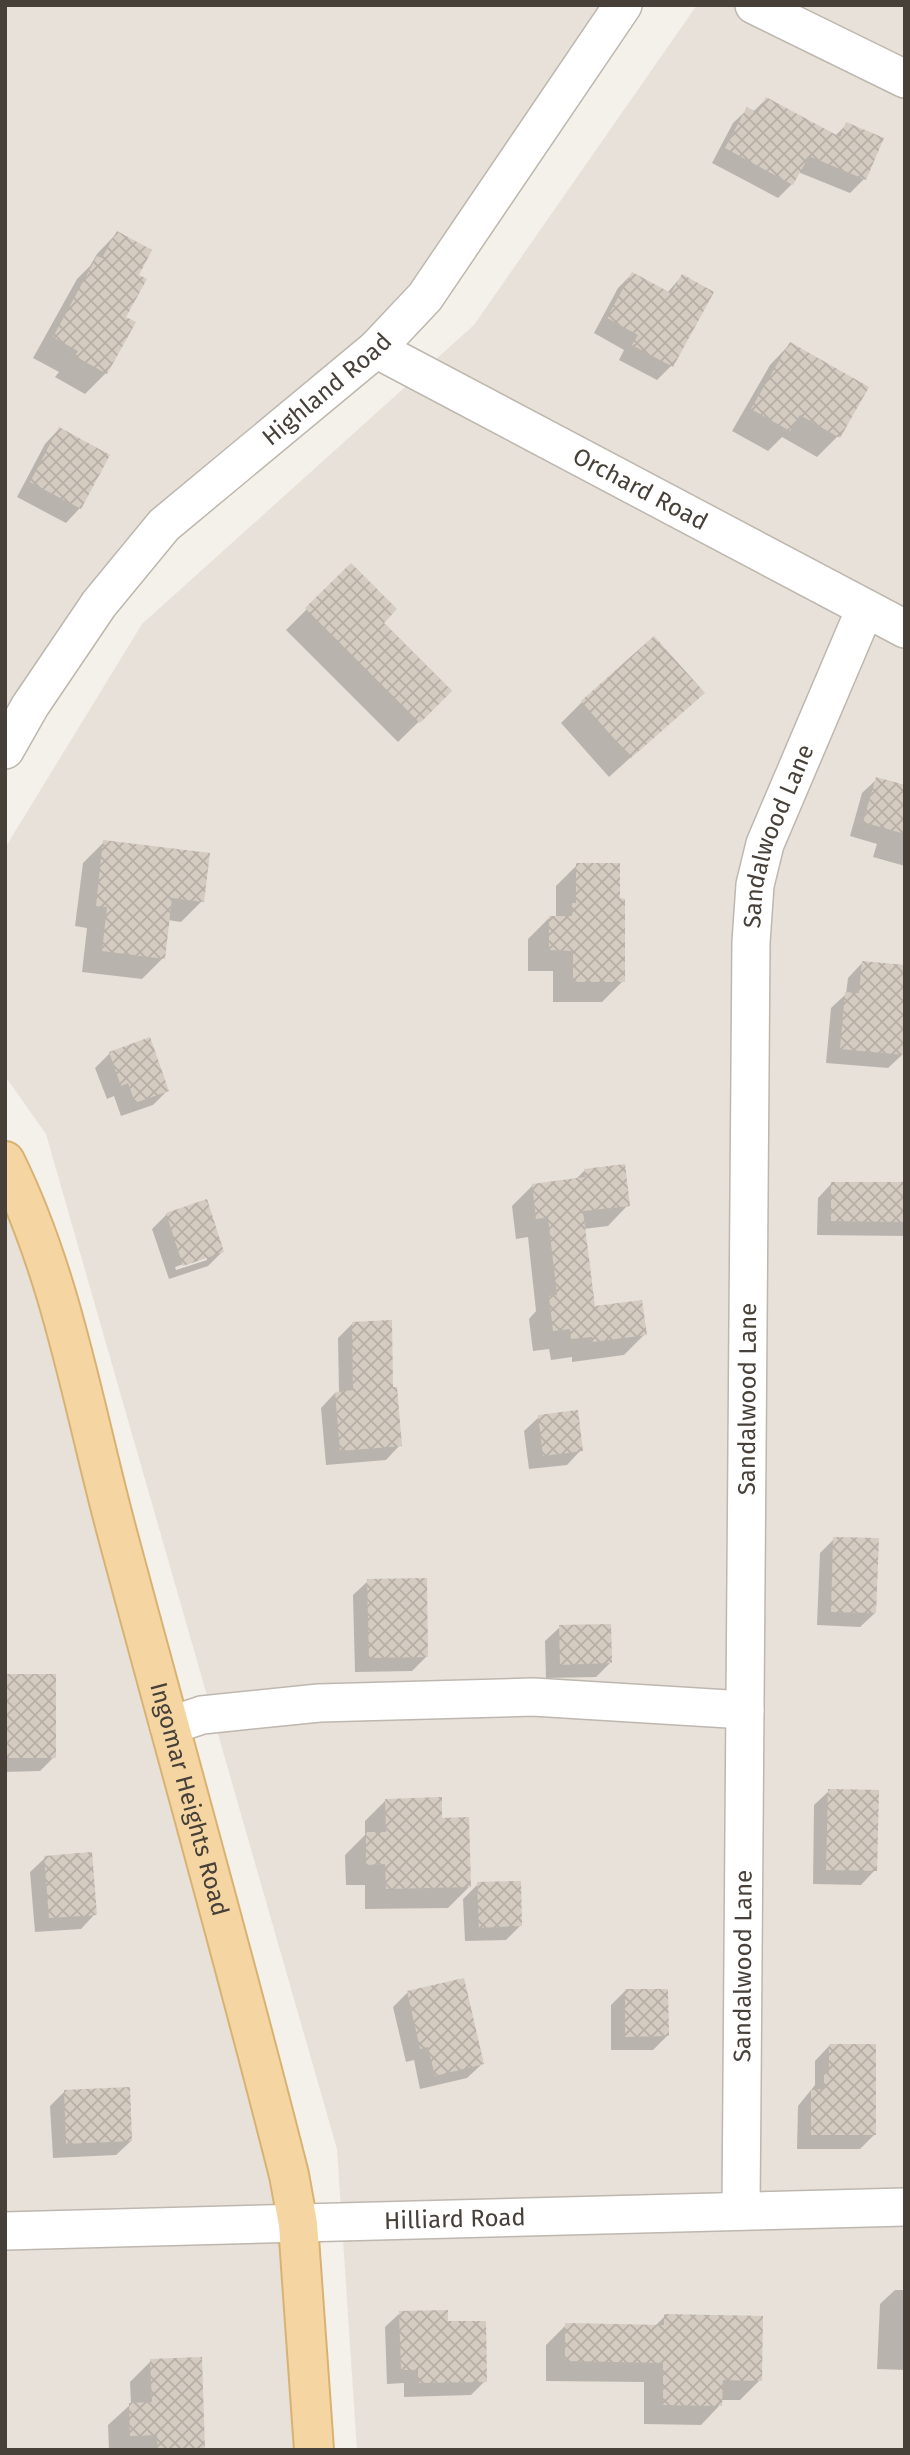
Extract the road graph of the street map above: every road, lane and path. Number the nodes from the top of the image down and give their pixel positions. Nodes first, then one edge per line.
1 (623, 5) edge
2 (754, 5) edge
3 (905, 79) edge
4 (376, 349) junction
5 (866, 609) junction
6 (905, 629) edge
7 (5, 750) edge
8 (5, 1161) edge
9 (745, 1710) junction
10 (169, 1726) junction
11 (905, 2207) edge
12 (741, 2211) junction
13 (298, 2224) junction
14 (5, 2231) edge
15 (314, 2450) edge

1 - 4 street, Highland Road
2 - 3 street
4 - 5 street, Orchard Road
4 - 7 street, Highland Road
5 - 6 street, Orchard Road
5 - 9 street, Sandalwood Lane
8 - 10 main road, Ingomar Heights Road
9 - 10 street
9 - 12 street, Sandalwood Lane
10 - 13 main road, Ingomar Heights Road
11 - 12 street, Hilliard Road
12 - 13 street, Hilliard Road
13 - 14 street, Hilliard Road
13 - 15 main road, Ingomar Heights Road

